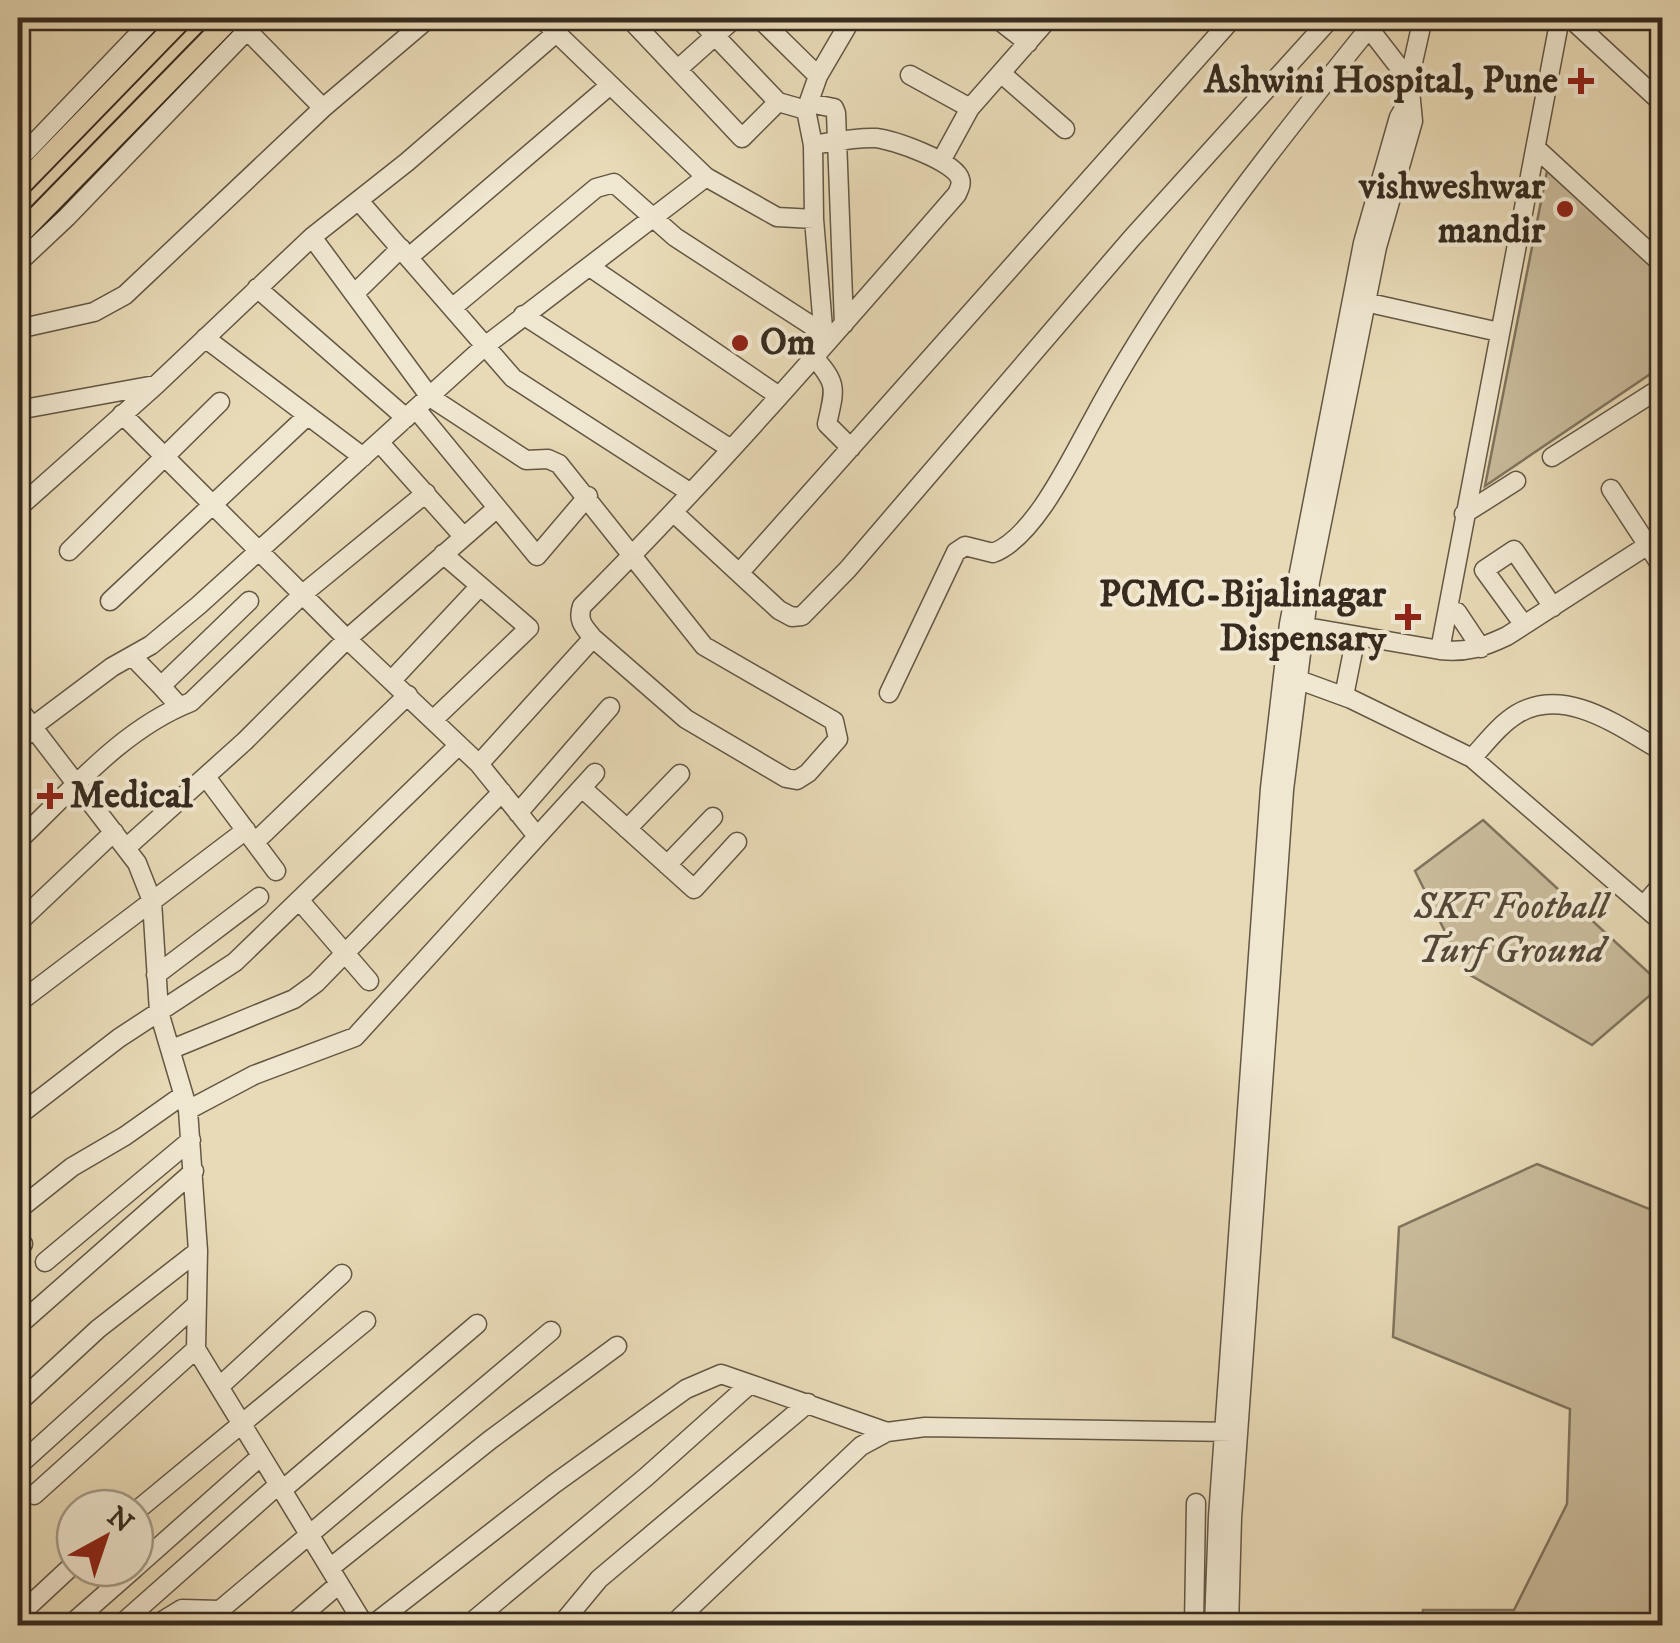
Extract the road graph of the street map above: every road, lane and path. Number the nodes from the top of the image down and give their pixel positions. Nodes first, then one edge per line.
1 (154, 18) edge
2 (183, 18) edge
3 (429, 18) edge
4 (541, 18) edge
5 (629, 18) edge
6 (698, 18) edge
7 (735, 18) edge
8 (759, 18) edge
9 (996, 18) edge
10 (1049, 18) edge
11 (1233, 18) edge
12 (1330, 18) edge
13 (1423, 18) edge
14 (1560, 18) edge
15 (1570, 18) edge
16 (842, 21) edge
17 (246, 22) edge
18 (1365, 23) edge
19 (556, 33) junction
20 (716, 35) junction
21 (1028, 44) junction
22 (678, 70) junction
23 (1002, 74) junction
24 (910, 75) dead end
25 (818, 76) junction
26 (1409, 80) junction
27 (609, 86) junction
28 (1410, 100) junction
29 (778, 102) junction
30 (1662, 103) edge
31 (808, 107) junction
32 (323, 108) junction
33 (970, 108) junction
34 (1065, 130) dead end
35 (836, 142) junction
36 (812, 145) junction
37 (1537, 149) junction
38 (18, 160) edge
39 (941, 162) junction
40 (706, 177) junction
41 (18, 188) edge
42 (359, 201) junction
43 (814, 219) junction
44 (653, 220) junction
45 (18, 236) edge
46 (312, 237) junction
47 (405, 252) junction
48 (18, 263) edge
49 (1662, 264) edge
50 (590, 267) junction
51 (257, 288) junction
52 (354, 294) junction
53 (1364, 302) junction
54 (452, 308) junction
55 (523, 314) junction
56 (844, 324) junction
57 (18, 329) edge
58 (1499, 332) junction
59 (205, 338) junction
60 (820, 345) junction
61 (485, 346) junction
62 (156, 385) junction
63 (1662, 387) edge
64 (779, 396) junction
65 (220, 402) dead end
66 (417, 408) junction
67 (18, 410) edge
68 (122, 414) junction
69 (306, 417) junction
70 (380, 442) junction
71 (851, 448) junction
72 (731, 449) junction
73 (164, 454) junction
74 (363, 457) junction
75 (1552, 458) dead end
76 (1516, 481) dead end
77 (1611, 490) dead end
78 (691, 492) junction
79 (426, 493) junction
80 (588, 496) junction
81 (213, 502) junction
82 (18, 508) edge
83 (496, 508) junction
84 (674, 512) junction
85 (1464, 514) junction
86 (463, 536) junction
87 (1656, 541) edge
88 (259, 550) junction
89 (68, 551) dead end
90 (442, 554) junction
91 (632, 556) junction
92 (1662, 566) edge
93 (740, 572) junction
94 (480, 586) junction
95 (304, 593) junction
96 (110, 601) dead end
97 (249, 601) dead end
98 (1552, 607) junction
99 (1458, 612) dead end
100 (1298, 625) junction
101 (1524, 625) junction
102 (1356, 636) junction
103 (593, 638) junction
104 (347, 639) junction
105 (1482, 648) junction
106 (1440, 650) junction
107 (133, 657) junction
108 (392, 680) junction
109 (1291, 680) junction
110 (161, 686) junction
111 (889, 692) dead end
112 (408, 695) junction
113 (1344, 696) junction
114 (179, 706) junction
115 (610, 707) dead end
116 (18, 710) edge
117 (433, 720) junction
118 (32, 727) junction
119 (18, 744) edge
120 (459, 744) junction
121 (1662, 751) edge
122 (1472, 758) junction
123 (479, 764) junction
124 (680, 774) dead end
125 (206, 777) junction
126 (77, 786) junction
127 (502, 792) junction
128 (518, 813) junction
129 (713, 817) dead end
130 (628, 829) junction
131 (114, 832) junction
132 (251, 836) junction
133 (537, 836) junction
134 (18, 841) edge
135 (737, 842) dead end
136 (126, 848) junction
137 (667, 865) junction
138 (276, 871) dead end
139 (1662, 884) edge
140 (259, 897) dead end
141 (152, 901) junction
142 (300, 902) junction
143 (1644, 905) junction
144 (1662, 922) edge
145 (18, 923) edge
146 (346, 954) junction
147 (156, 975) junction
148 (368, 981) dead end
149 (18, 1003) edge
150 (159, 1012) junction
151 (172, 1049) junction
152 (185, 1102) junction
153 (18, 1116) edge
154 (191, 1140) junction
155 (194, 1171) junction
156 (18, 1210) edge
157 (198, 1250) junction
158 (45, 1262) dead end
159 (342, 1274) dead end
160 (197, 1304) junction
161 (366, 1321) dead end
162 (477, 1324) dead end
163 (18, 1326) edge
164 (551, 1331) dead end
165 (618, 1346) dead end
166 (196, 1348) junction
167 (750, 1384) junction
168 (219, 1387) junction
169 (808, 1403) junction
170 (18, 1404) edge
171 (241, 1425) junction
172 (887, 1432) junction
173 (1231, 1432) junction
174 (260, 1457) junction
175 (18, 1466) edge
176 (279, 1488) junction
177 (34, 1495) dead end
178 (155, 1496) edge
179 (1196, 1503) dead end
180 (309, 1535) junction
181 (155, 1550) edge
182 (334, 1576) junction
183 (55, 1582) edge
184 (112, 1588) edge
185 (220, 1610) junction
186 (18, 1616) edge
187 (69, 1626) edge
188 (119, 1626) edge
189 (154, 1626) edge
190 (200, 1626) edge
191 (290, 1626) edge
192 (368, 1626) edge
193 (467, 1626) edge
194 (560, 1626) edge
195 (671, 1626) edge
196 (1194, 1626) edge
197 (1214, 1626) edge
198 (1228, 1626) edge

1 - 38 street
2 - 41 main road
3 - 32 street
4 - 19 street
5 - 22 street
6 - 20 street
7 - 20 street
8 - 25 street
9 - 21 street
10 - 21 street
11 - 71 street
12 - 93 street
13 - 26 street
14 - 37 street
15 - 30 street
16 - 25 street
17 - 32 street
17 - 45 main road
17 - 48 street
18 - 26 street
18 - 111 street
19 - 27 street
19 - 42 street
20 - 22 street
20 - 29 street
21 - 23 street
22 - 29 street
23 - 33 street
23 - 34 street
24 - 33 street
25 - 31 street
26 - 28 street
27 - 40 street
27 - 47 street
28 - 53 street
28 - 100 street
29 - 31 street
31 - 35 street
31 - 36 street
32 - 57 street
33 - 39 street
35 - 36 street
35 - 39 street
35 - 56 street
36 - 43 street
37 - 49 street
37 - 58 street
39 - 56 street
40 - 43 street
40 - 44 street
42 - 46 street
42 - 47 street
43 - 60 street
44 - 50 street
44 - 54 street
44 - 60 street
46 - 51 street
46 - 52 street
47 - 52 street
47 - 54 street
50 - 55 street
50 - 64 street
51 - 59 street
51 - 66 street
52 - 66 street
53 - 58 street
53 - 100 street
54 - 61 street
55 - 61 street
55 - 72 street
56 - 60 street
58 - 85 street
59 - 62 street
59 - 69 street
60 - 64 street
60 - 71 street
61 - 66 street
61 - 78 street
62 - 67 street
62 - 68 street
63 - 75 street
64 - 72 street
65 - 73 street
66 - 70 street
66 - 80 street
66 - 83 street
68 - 73 street
68 - 82 street
69 - 74 street
69 - 81 street
70 - 74 street
70 - 79 street
71 - 93 street
72 - 78 street
73 - 81 street
73 - 89 street
74 - 88 street
76 - 85 street
77 - 87 street
78 - 84 street
79 - 86 street
79 - 95 street
80 - 83 street
80 - 91 street
81 - 88 street
81 - 96 street
83 - 86 street
84 - 91 street
84 - 93 street
85 - 106 street
86 - 90 street
87 - 92 street
87 - 98 street
88 - 95 street
88 - 107 street
90 - 94 street
90 - 104 street
91 - 103 street
91 - 103 street
94 - 108 street
94 - 117 street
95 - 104 street
95 - 114 street
97 - 110 street
98 - 101 street
98 - 101 street
99 - 105 street
100 - 102 street
100 - 109 street
101 - 105 street
102 - 106 street
102 - 113 street
103 - 123 street
104 - 108 street
104 - 125 street
105 - 106 street
107 - 110 street
107 - 118 street
108 - 112 street
109 - 113 street
109 - 173 street
110 - 114 street
112 - 117 street
112 - 132 street
113 - 122 street
114 - 126 street
115 - 128 street
116 - 118 street
117 - 120 street
118 - 119 street
118 - 126 street
120 - 123 street
120 - 142 street
121 - 122 street
122 - 143 street
123 - 127 street
124 - 130 street
125 - 132 street
125 - 136 street
126 - 131 street
126 - 134 street
127 - 128 street
127 - 146 street
128 - 133 street
129 - 137 street
130 - 133 street
130 - 137 street
131 - 136 street
131 - 145 street
132 - 138 street
132 - 141 street
133 - 152 street
135 - 137 street
136 - 141 street
139 - 143 street
140 - 147 street
141 - 147 street
141 - 149 street
142 - 146 street
142 - 150 street
143 - 144 street
146 - 148 street
146 - 151 street
147 - 150 street
150 - 151 street
150 - 153 street
151 - 152 street
152 - 154 street
152 - 156 street
154 - 155 street
154 - 158 street
155 - 157 street
155 - 163 street
157 - 160 street
157 - 170 street
159 - 168 street
160 - 166 street
160 - 175 street
161 - 171 street
162 - 176 street
164 - 180 street
165 - 182 street
166 - 168 street
166 - 177 street
167 - 169 street
167 - 192 street
167 - 193 street
168 - 171 street
169 - 172 street
169 - 194 street
171 - 174 street
171 - 178 street
172 - 173 street
172 - 195 street
173 - 197 street
173 - 198 street
174 - 176 street
174 - 181 street
176 - 180 street
176 - 188 street
179 - 196 street
180 - 182 street
180 - 185 street
182 - 191 street
182 - 192 street
183 - 186 street
184 - 187 street
185 - 189 street
185 - 190 street

